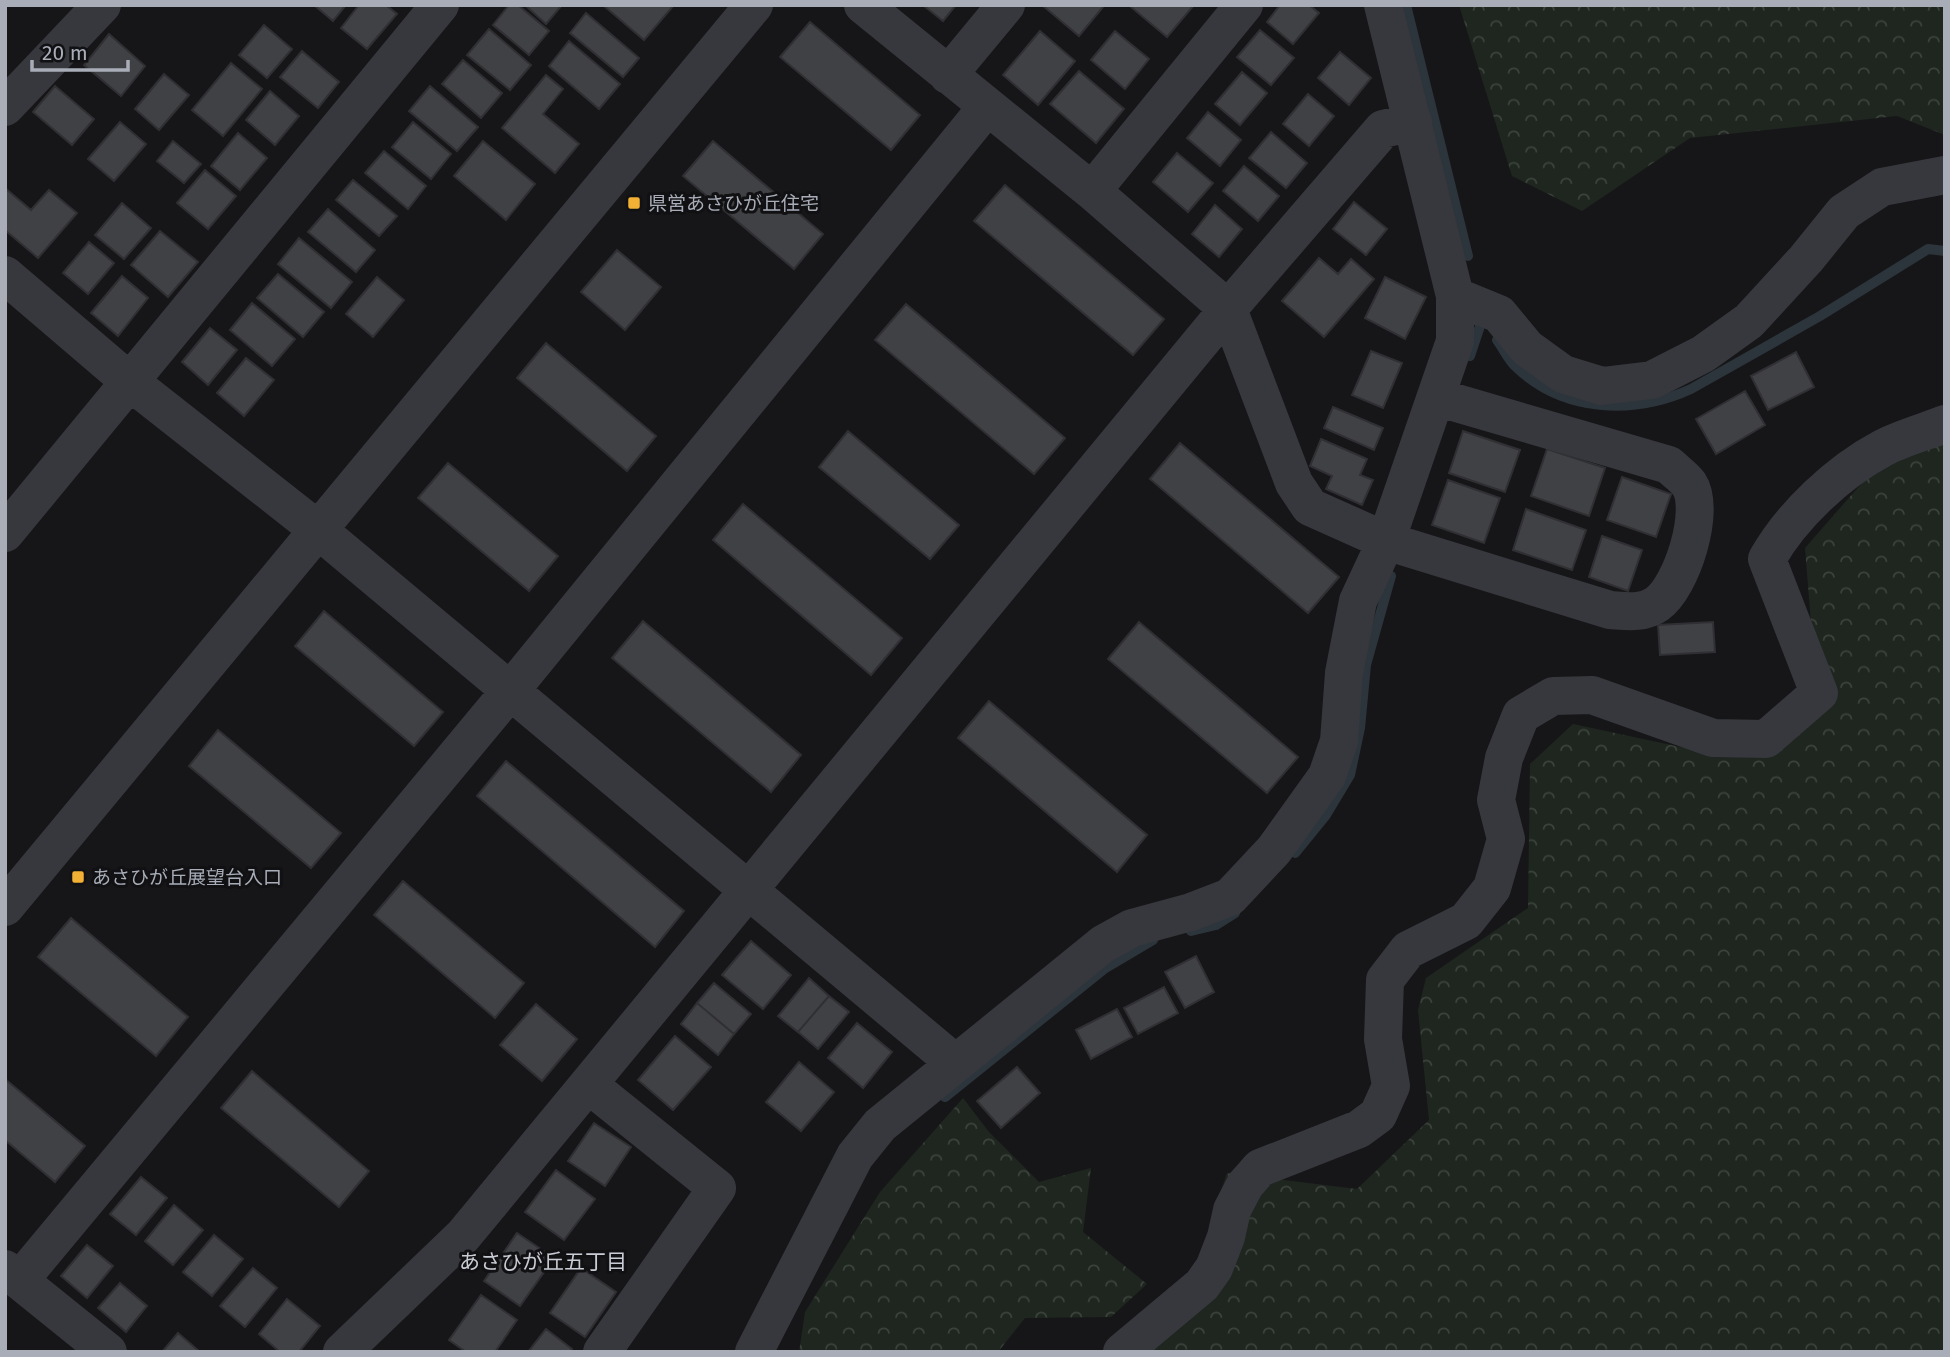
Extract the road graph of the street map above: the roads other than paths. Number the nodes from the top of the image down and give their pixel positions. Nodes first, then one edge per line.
1 (102, 5) edge
2 (440, 5) edge
3 (754, 5) edge
4 (863, 5) edge
5 (1006, 5) edge
6 (1244, 5) edge
7 (1383, 5) edge
8 (948, 75) junction
9 (5, 107) edge
10 (987, 107) junction
11 (1413, 122) junction
12 (1945, 175) edge
13 (1092, 191) junction
14 (5, 275) edge
15 (1455, 296) junction
16 (1228, 309) junction
17 (129, 381) junction
18 (1437, 397) junction
19 (1945, 424) edge
20 (317, 528) junction
21 (5, 533) edge
22 (1386, 541) junction
23 (510, 691) junction
24 (750, 891) junction
25 (5, 907) edge
26 (956, 1063) junction
27 (589, 1085) junction
28 (12, 1274) edge
29 (108, 1352) edge
30 (342, 1352) edge
31 (602, 1352) edge
32 (754, 1352) edge
33 (1122, 1352) edge

1 - 9 street
2 - 17 street
3 - 20 street
4 - 8 street
5 - 8 street
6 - 13 street
7 - 11 street
8 - 10 street
10 - 13 street
10 - 23 street
11 - 15 street
11 - 16 street
12 - 15 street
13 - 16 street
14 - 17 street
15 - 18 street
16 - 22 street
16 - 24 street
17 - 20 street
17 - 21 street
18 - 22 street
18 - 22 street
19 - 33 street
20 - 23 street
20 - 25 street
22 - 26 street
23 - 24 street
23 - 28 street
24 - 26 street
24 - 27 street
26 - 32 street
27 - 30 street
27 - 31 street
28 - 29 street

